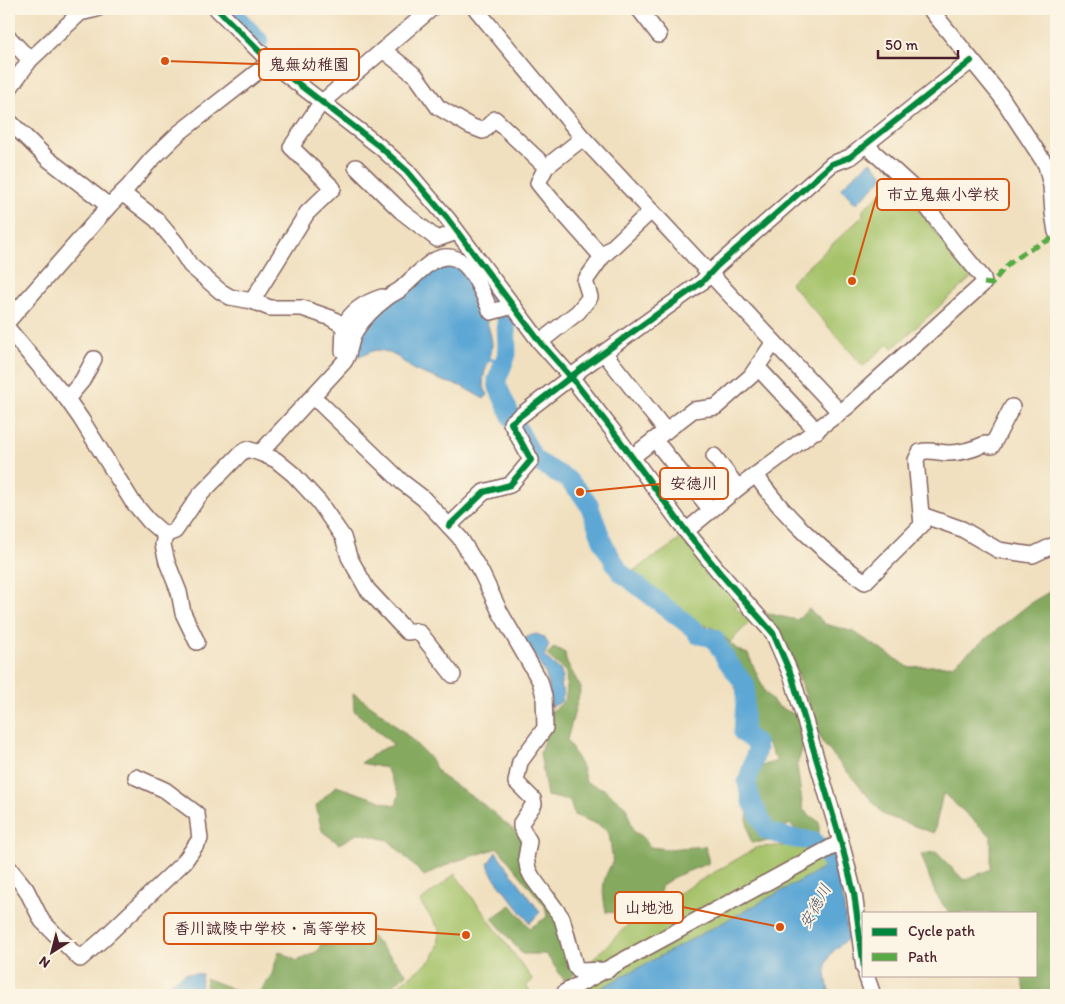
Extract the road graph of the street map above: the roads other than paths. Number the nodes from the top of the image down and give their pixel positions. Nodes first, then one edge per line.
1 (97, 9) edge
2 (217, 9) edge
3 (430, 9) edge
4 (476, 9) edge
5 (639, 9) edge
6 (930, 9) edge
7 (659, 35) dead end
8 (9, 38) edge
9 (383, 50) junction
10 (30, 60) junction
11 (971, 60) junction
12 (270, 62) junction
13 (9, 89) edge
14 (322, 103) junction
15 (9, 121) edge
16 (583, 138) junction
17 (866, 145) junction
18 (546, 167) junction
19 (356, 168) dead end
20 (122, 193) junction
21 (109, 206) junction
22 (651, 210) junction
23 (457, 232) junction
24 (1056, 232) edge
25 (602, 257) junction
26 (711, 273) junction
27 (388, 297) junction
28 (252, 301) junction
29 (512, 306) junction
30 (9, 320) edge
31 (344, 326) junction
32 (9, 330) edge
33 (540, 342) junction
34 (774, 342) junction
35 (605, 354) junction
36 (94, 359) dead end
37 (344, 362) junction
38 (760, 370) dead end
39 (571, 377) junction
40 (312, 398) junction
41 (67, 399) junction
42 (1012, 406) dead end
43 (838, 415) junction
44 (817, 430) junction
45 (666, 431) junction
46 (661, 448) dead end
47 (260, 453) junction
48 (714, 456) dead end
49 (632, 457) junction
50 (756, 475) junction
51 (738, 488) junction
52 (711, 510) junction
53 (922, 515) junction
54 (448, 526) junction
55 (686, 531) junction
56 (165, 535) junction
57 (1056, 544) edge
58 (197, 642) dead end
59 (453, 675) dead end
60 (136, 777) dead end
61 (841, 842) junction
62 (9, 868) edge
63 (862, 953) edge
64 (608, 970) junction
65 (866, 976) edge
66 (566, 995) edge
67 (873, 995) edge

1 - 10 street
2 - 12 street
3 - 9 street
4 - 16 street
5 - 7 street
6 - 11 street
8 - 10 street
9 - 14 street
9 - 18 street
10 - 13 street
11 - 17 street
11 - 24 street
12 - 14 street
12 - 20 street
14 - 23 street
14 - 28 street
15 - 21 street
16 - 18 street
16 - 22 street
17 - 26 street
17 - 43 street
18 - 25 street
19 - 23 street
20 - 21 street
20 - 28 street
21 - 30 street
22 - 25 street
22 - 26 street
23 - 29 street
25 - 33 street
26 - 34 street
26 - 35 street
27 - 29 street
27 - 31 street
27 - 37 street
28 - 31 street
29 - 33 street
31 - 37 street
32 - 41 street
33 - 39 street
34 - 43 street
34 - 45 street
35 - 39 street
35 - 45 street
36 - 41 street
37 - 40 street
38 - 44 street
39 - 49 street
39 - 54 street
40 - 47 street
40 - 54 street
41 - 56 street
42 - 53 street
43 - 44 street
44 - 50 street
45 - 49 street
46 - 52 street
47 - 56 street
47 - 59 street
48 - 51 street
49 - 55 street
50 - 51 street
50 - 53 street
51 - 52 street
52 - 55 street
53 - 57 street
54 - 64 street
55 - 61 street
56 - 58 street
60 - 62 street
61 - 63 street
61 - 64 street
64 - 66 street
65 - 67 street

